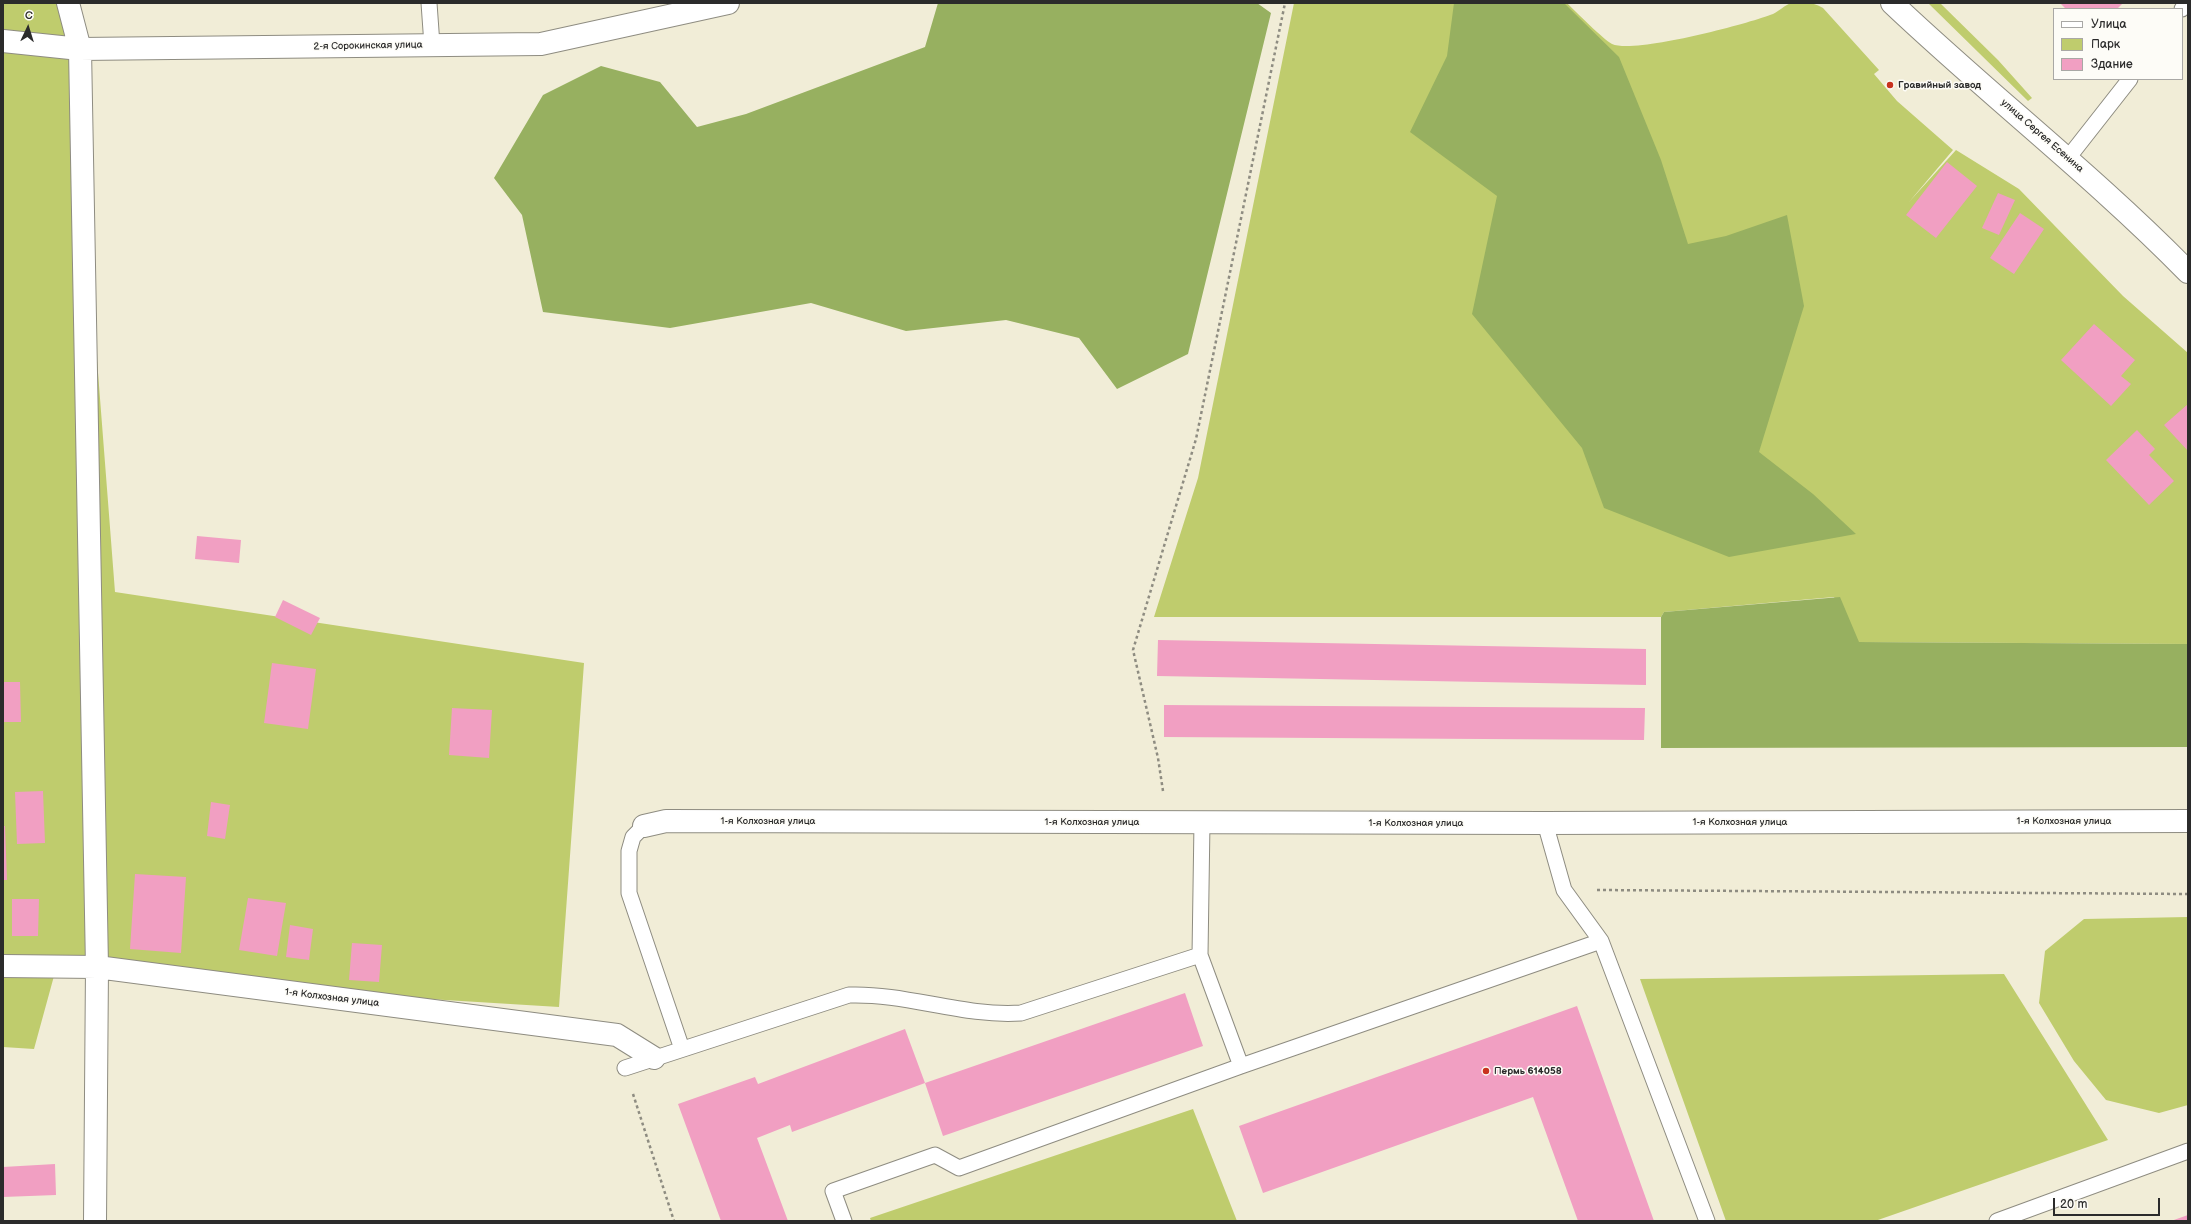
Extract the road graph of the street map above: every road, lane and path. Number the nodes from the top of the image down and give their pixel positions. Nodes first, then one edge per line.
1 (68, 3) edge
2 (429, 3) edge
3 (728, 3) edge
4 (1285, 3) edge
5 (1892, 3) edge
6 (3, 40) edge
7 (432, 45) junction
8 (80, 49) junction
9 (2129, 80) edge
10 (2068, 158) junction
11 (2188, 272) edge
12 (2188, 821) edge
13 (1167, 822) junction
14 (1202, 822) junction
15 (1545, 823) junction
16 (644, 826) joint
17 (1564, 890) junction
18 (2188, 894) edge
19 (1601, 941) junction
20 (1200, 955) junction
21 (3, 966) edge
22 (97, 967) junction
23 (682, 1049) junction
24 (654, 1058) junction
25 (1241, 1066) junction
26 (625, 1068) joint
27 (2188, 1151) edge
28 (95, 1221) edge
29 (674, 1221) edge
30 (844, 1221) edge
31 (1707, 1221) edge
32 (1997, 1221) edge

1 - 8 street
2 - 7 lane
3 - 7 street, 2-я Сорокинская улица
4 - 13 path
5 - 10 street, улица Сергея Есенина
6 - 8 street, 2-я Сорокинская улица
7 - 8 street, 2-я Сорокинская улица
8 - 22 street
9 - 10 lane
10 - 11 street, улица Сергея Есенина
12 - 15 street, 1-я Колхозная улица
13 - 14 street, 1-я Колхозная улица
13 - 16 street, 1-я Колхозная улица
14 - 15 street, 1-я Колхозная улица
14 - 20 lane
15 - 17 lane
16 - 23 lane
17 - 18 path
17 - 19 lane
19 - 25 lane
19 - 31 lane
20 - 23 lane
20 - 25 lane
21 - 22 street, 1-я Колхозная улица
22 - 24 street, 1-я Колхозная улица
22 - 28 street
23 - 24 lane
24 - 26 lane
25 - 30 lane
26 - 29 path
27 - 32 lane

